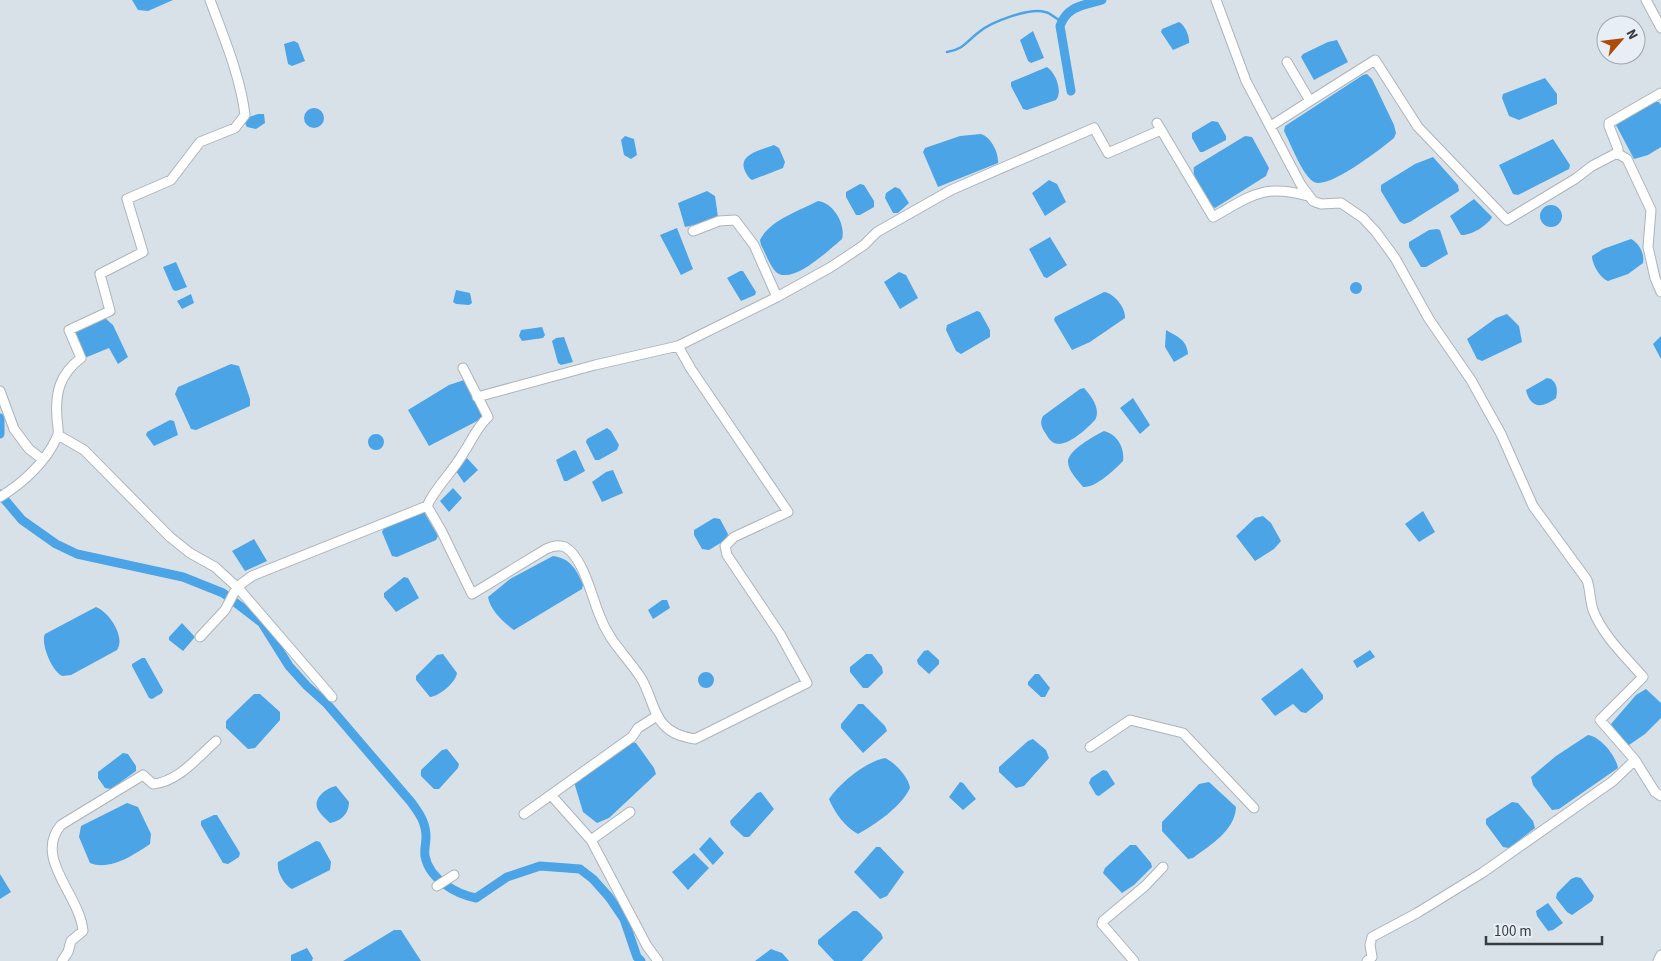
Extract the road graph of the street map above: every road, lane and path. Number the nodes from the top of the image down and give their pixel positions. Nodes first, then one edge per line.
1 (210, 0) edge
2 (1216, 0) edge
3 (1646, 0) edge
4 (1661, 28) edge
5 (1287, 62) dead end
6 (1661, 93) edge
7 (1310, 101) junction
8 (1271, 126) junction
9 (1617, 153) junction
10 (1308, 196) junction
11 (693, 231) dead end
12 (1661, 292) edge
13 (778, 297) junction
14 (678, 346) junction
15 (463, 368) dead end
16 (0, 391) edge
17 (478, 397) junction
18 (58, 435) junction
19 (42, 459) junction
20 (0, 497) edge
21 (426, 506) junction
22 (235, 590) junction
23 (200, 637) dead end
24 (332, 697) dead end
25 (657, 716) junction
26 (216, 741) dead end
27 (1090, 747) dead end
28 (1635, 760) junction
29 (551, 795) junction
30 (1661, 796) edge
31 (1254, 808) dead end
32 (630, 812) dead end
33 (524, 814) dead end
34 (591, 840) junction
35 (1163, 867) dead end
36 (454, 875) dead end
37 (437, 886) dead end
38 (1661, 955) edge
39 (62, 961) edge
40 (658, 961) edge
41 (1134, 961) edge
42 (1367, 961) edge
43 (1658, 961) edge

1 - 18 street
2 - 8 street
3 - 4 street
5 - 7 street
6 - 9 street
7 - 8 street
7 - 9 street
8 - 10 street
9 - 12 street
10 - 13 street
10 - 28 street
11 - 13 street
13 - 14 street
14 - 17 street
14 - 25 street
15 - 17 street
16 - 19 street
17 - 21 street
18 - 19 street
18 - 22 street
19 - 20 street
21 - 22 street
21 - 25 street
22 - 23 street
22 - 24 street
25 - 29 street
26 - 39 street
27 - 31 street
28 - 30 street
28 - 42 street
29 - 33 street
29 - 34 street
32 - 34 street
34 - 40 street
35 - 41 street
36 - 37 street
38 - 43 street

